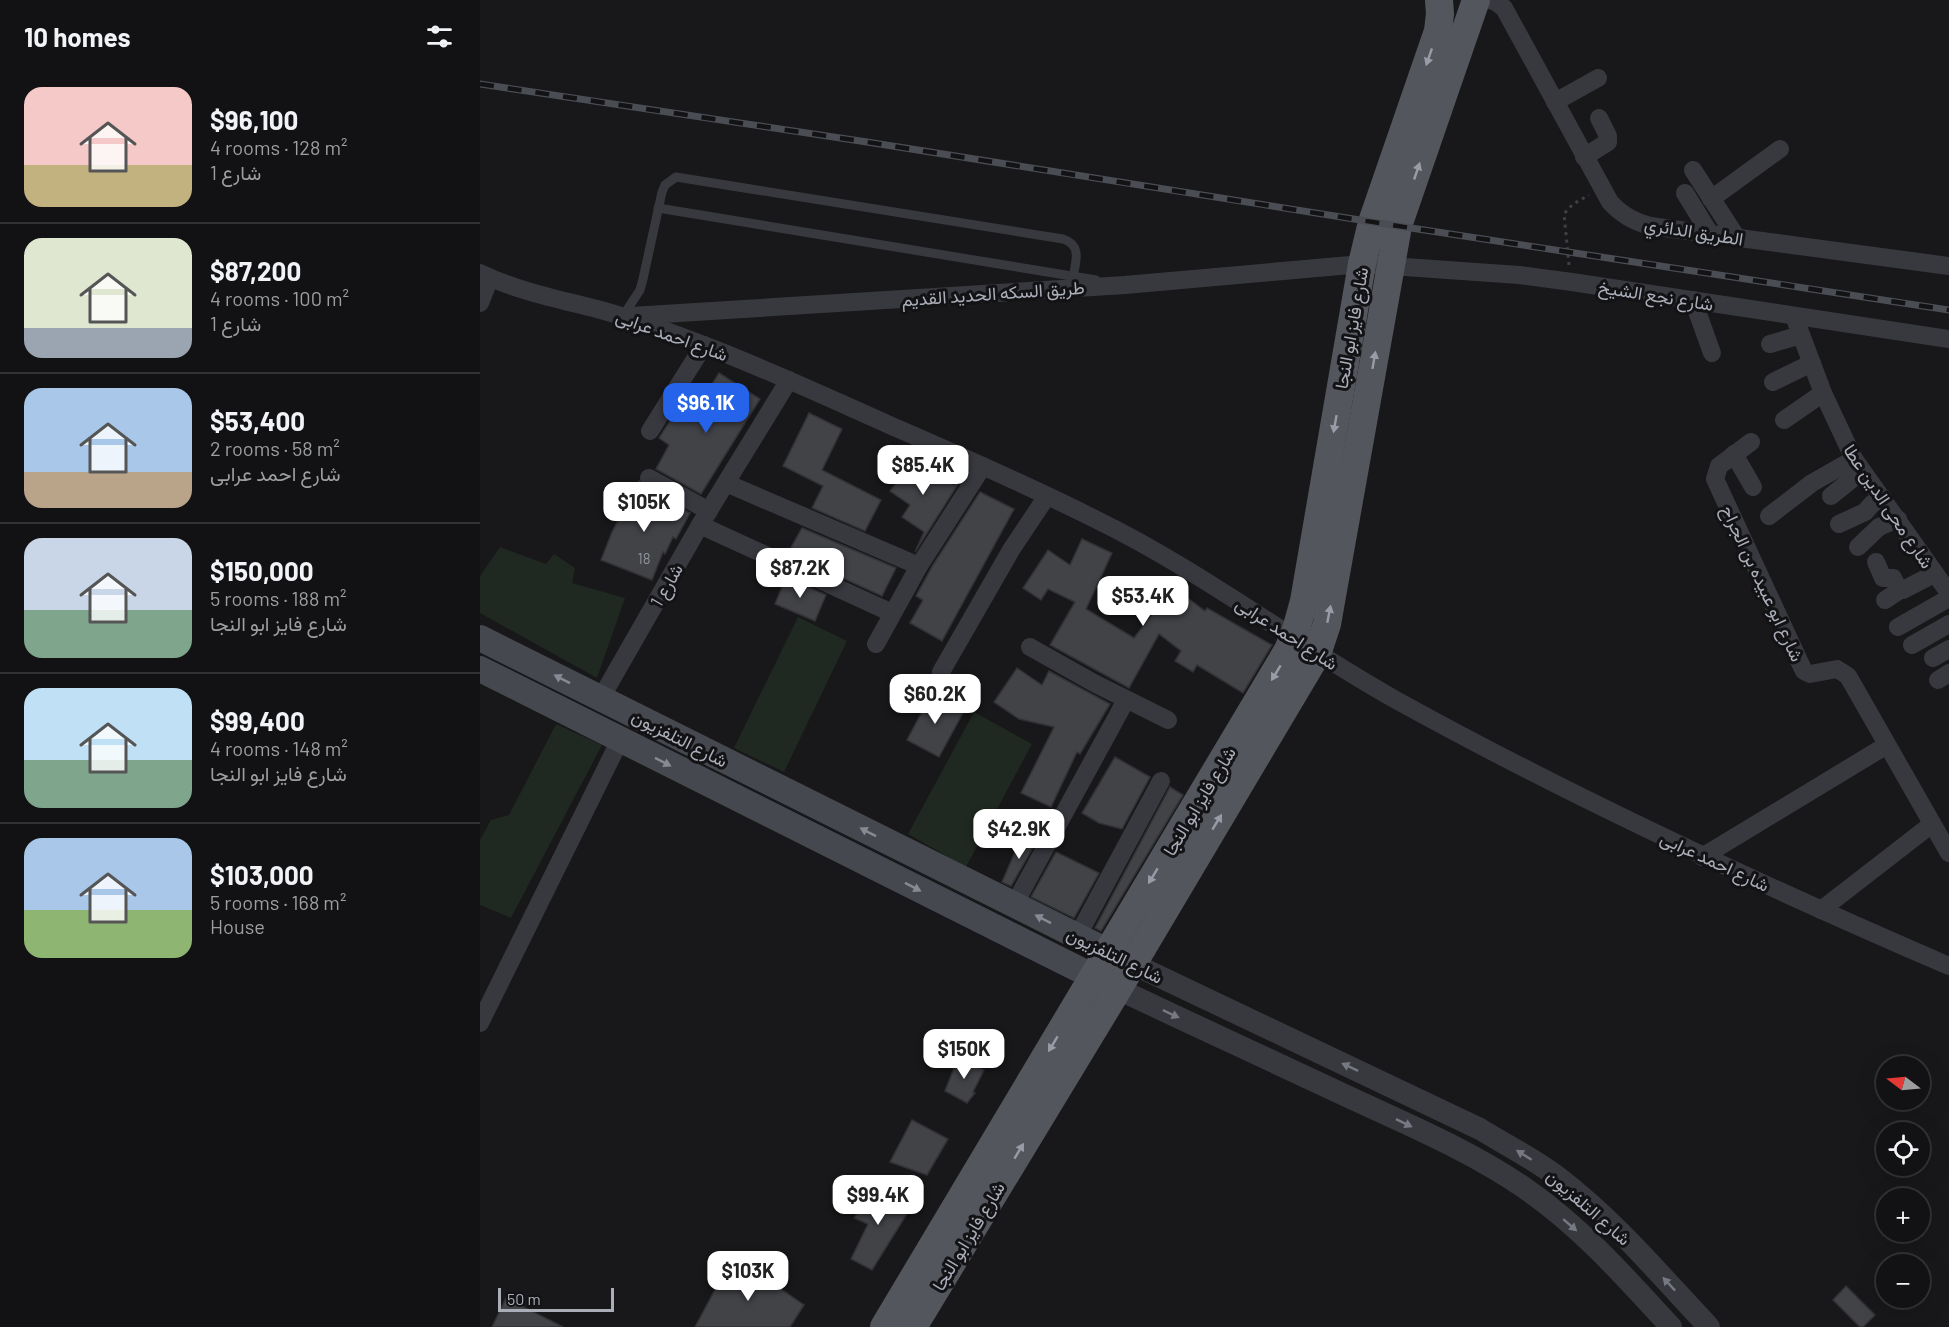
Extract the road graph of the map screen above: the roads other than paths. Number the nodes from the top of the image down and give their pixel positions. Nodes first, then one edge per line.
1 (1476, 0) edge
2 (1490, 0) edge
3 (1439, 7) edge
4 (1598, 78) dead end
5 (1555, 102) junction
6 (1599, 118) dead end
7 (1780, 149) dead end
8 (1584, 157) junction
9 (1694, 170) dead end
10 (1685, 193) dead end
11 (1711, 199) junction
12 (658, 208) junction
13 (1385, 224) junction
14 (1710, 234) junction
15 (1737, 238) junction
16 (1362, 264) junction
17 (1391, 265) junction
18 (1949, 266) edge
19 (485, 276) edge
20 (1073, 277) junction
21 (1125, 285) junction
22 (1693, 300) junction
23 (480, 303) edge
24 (623, 316) junction
25 (1794, 316) junction
26 (1801, 335) junction
27 (1949, 339) edge
28 (1770, 344) dead end
29 (704, 345) junction
30 (1712, 353) dead end
31 (1812, 363) junction
32 (789, 380) junction
33 (1773, 382) dead end
34 (1823, 393) junction
35 (1784, 420) dead end
36 (650, 431) dead end
37 (1751, 442) dead end
38 (1734, 454) junction
39 (1858, 465) junction
40 (983, 466) junction
41 (649, 478) dead end
42 (726, 483) junction
43 (1753, 487) dead end
44 (1047, 496) junction
45 (1831, 496) dead end
46 (1883, 498) junction
47 (1780, 513) dead end
48 (704, 518) junction
49 (1898, 519) junction
50 (1839, 524) dead end
51 (1858, 547) dead end
52 (1876, 562) dead end
53 (919, 566) junction
54 (1943, 580) edge
55 (1949, 598) edge
56 (892, 613) junction
57 (1949, 624) edge
58 (1898, 627) dead end
59 (1294, 637) junction
60 (480, 638) edge
61 (876, 644) dead end
62 (1912, 645) dead end
63 (1030, 647) dead end
64 (1949, 649) edge
65 (1317, 654) junction
66 (1933, 658) dead end
67 (480, 669) edge
68 (941, 672) dead end
69 (601, 698) junction
70 (1126, 700) junction
71 (1168, 720) dead end
72 (620, 740) junction
73 (1887, 745) junction
74 (1161, 781) dead end
75 (1932, 824) junction
76 (1949, 853) edge
77 (1702, 857) junction
78 (1014, 905) junction
79 (1821, 910) junction
80 (1077, 937) junction
81 (1120, 958) junction
82 (1949, 966) edge
83 (1093, 976) junction
84 (1118, 989) junction
85 (480, 1023) edge
86 (884, 1327) edge
87 (913, 1327) edge
88 (1671, 1327) edge
89 (1709, 1327) edge

1 - 3 street
13 -> 1 main road
2 - 5 street, الطريق الدائري
3 -> 13 main road
4 - 5 street
5 - 8 street, الطريق الدائري
6 - 8 street
7 - 11 street
8 - 14 street, الطريق الدائري
9 - 11 street
10 - 14 street
11 - 15 street
12 - 20 lane
12 - 20 lane
12 - 24 lane
13 - 16 main road, شارع فايز ابو النجا
13 - 17 main road, شارع فايز ابو النجا
14 - 15 street, الطريق الدائري
15 - 18 street, الطريق الدائري
16 - 17 street, شارع نجع الشيخ
16 - 21 street, طريق السكه الحديد القديم
16 -> 59 main road, شارع فايز ابو النجا
17 - 22 street, شارع نجع الشيخ
65 -> 17 main road, شارع فايز ابو النجا
19 - 23 street
19 - 24 street, شارع احمد عرابى
20 - 21 lane
21 - 24 street, طريق السكه الحديد القديم
22 - 25 street, شارع نجع الشيخ
22 - 30 street
24 - 29 street, شارع احمد عرابى
25 - 26 street, شارع محى الدين عطا
25 - 27 street, شارع نجع الشيخ
26 - 28 street
26 - 31 street, شارع محى الدين عطا
29 - 32 street, شارع احمد عرابى
29 - 36 street
31 - 33 street
31 - 34 street, شارع محى الدين عطا
32 - 40 street, شارع احمد عرابى
32 - 42 street, شارع 1
34 - 35 street
34 - 39 street, شارع محى الدين عطا
37 - 38 street, شارع ابو عبيده بن الجراح
38 - 43 street
38 - 73 street, شارع ابو عبيده بن الجراح
39 - 45 street
39 - 46 street, شارع محى الدين عطا
39 - 47 street
40 - 44 street, شارع احمد عرابى
40 - 53 street
41 - 48 street
42 - 48 street, شارع 1
42 - 53 street
44 - 59 street, شارع احمد عرابى
44 - 68 street
46 - 49 street, شارع محى الدين عطا
46 - 50 street
48 - 56 street
48 - 69 street, شارع 1
49 - 51 street
49 - 54 street, شارع محى الدين عطا
52 - 54 street
53 - 56 street
55 - 58 street
56 - 61 street
57 - 62 street
59 - 65 street, شارع احمد عرابى
59 -> 81 main road, شارع فايز ابو النجا
69 -> 60 main road, شارع التلفزيون
63 - 70 street
64 - 66 street
65 - 77 street, شارع احمد عرابى
81 -> 65 main road, شارع فايز ابو النجا
67 - 72 main road, شارع التلفزيون
78 -> 69 main road, شارع التلفزيون
70 - 71 street
70 - 78 street
72 -> 83 main road, شارع التلفزيون
72 - 85 street
73 - 75 street, شارع ابو عبيده بن الجراح
73 - 77 street
74 - 80 street
75 - 76 street, شارع ابو عبيده بن الجراح
75 - 79 street
77 - 79 street, شارع احمد عرابى
80 -> 78 main road, شارع التلفزيون
79 - 82 street, شارع احمد عرابى
80 - 81 main road, شارع التلفزيون
81 - 83 main road, شارع فايز ابو النجا
81 - 84 main road, شارع فايز ابو النجا
89 -> 81 street, شارع التلفزيون
83 - 84 main road, شارع التلفزيون
83 -> 86 main road, شارع فايز ابو النجا
87 -> 84 main road, شارع فايز ابو النجا
84 -> 88 street, شارع التلفزيون

